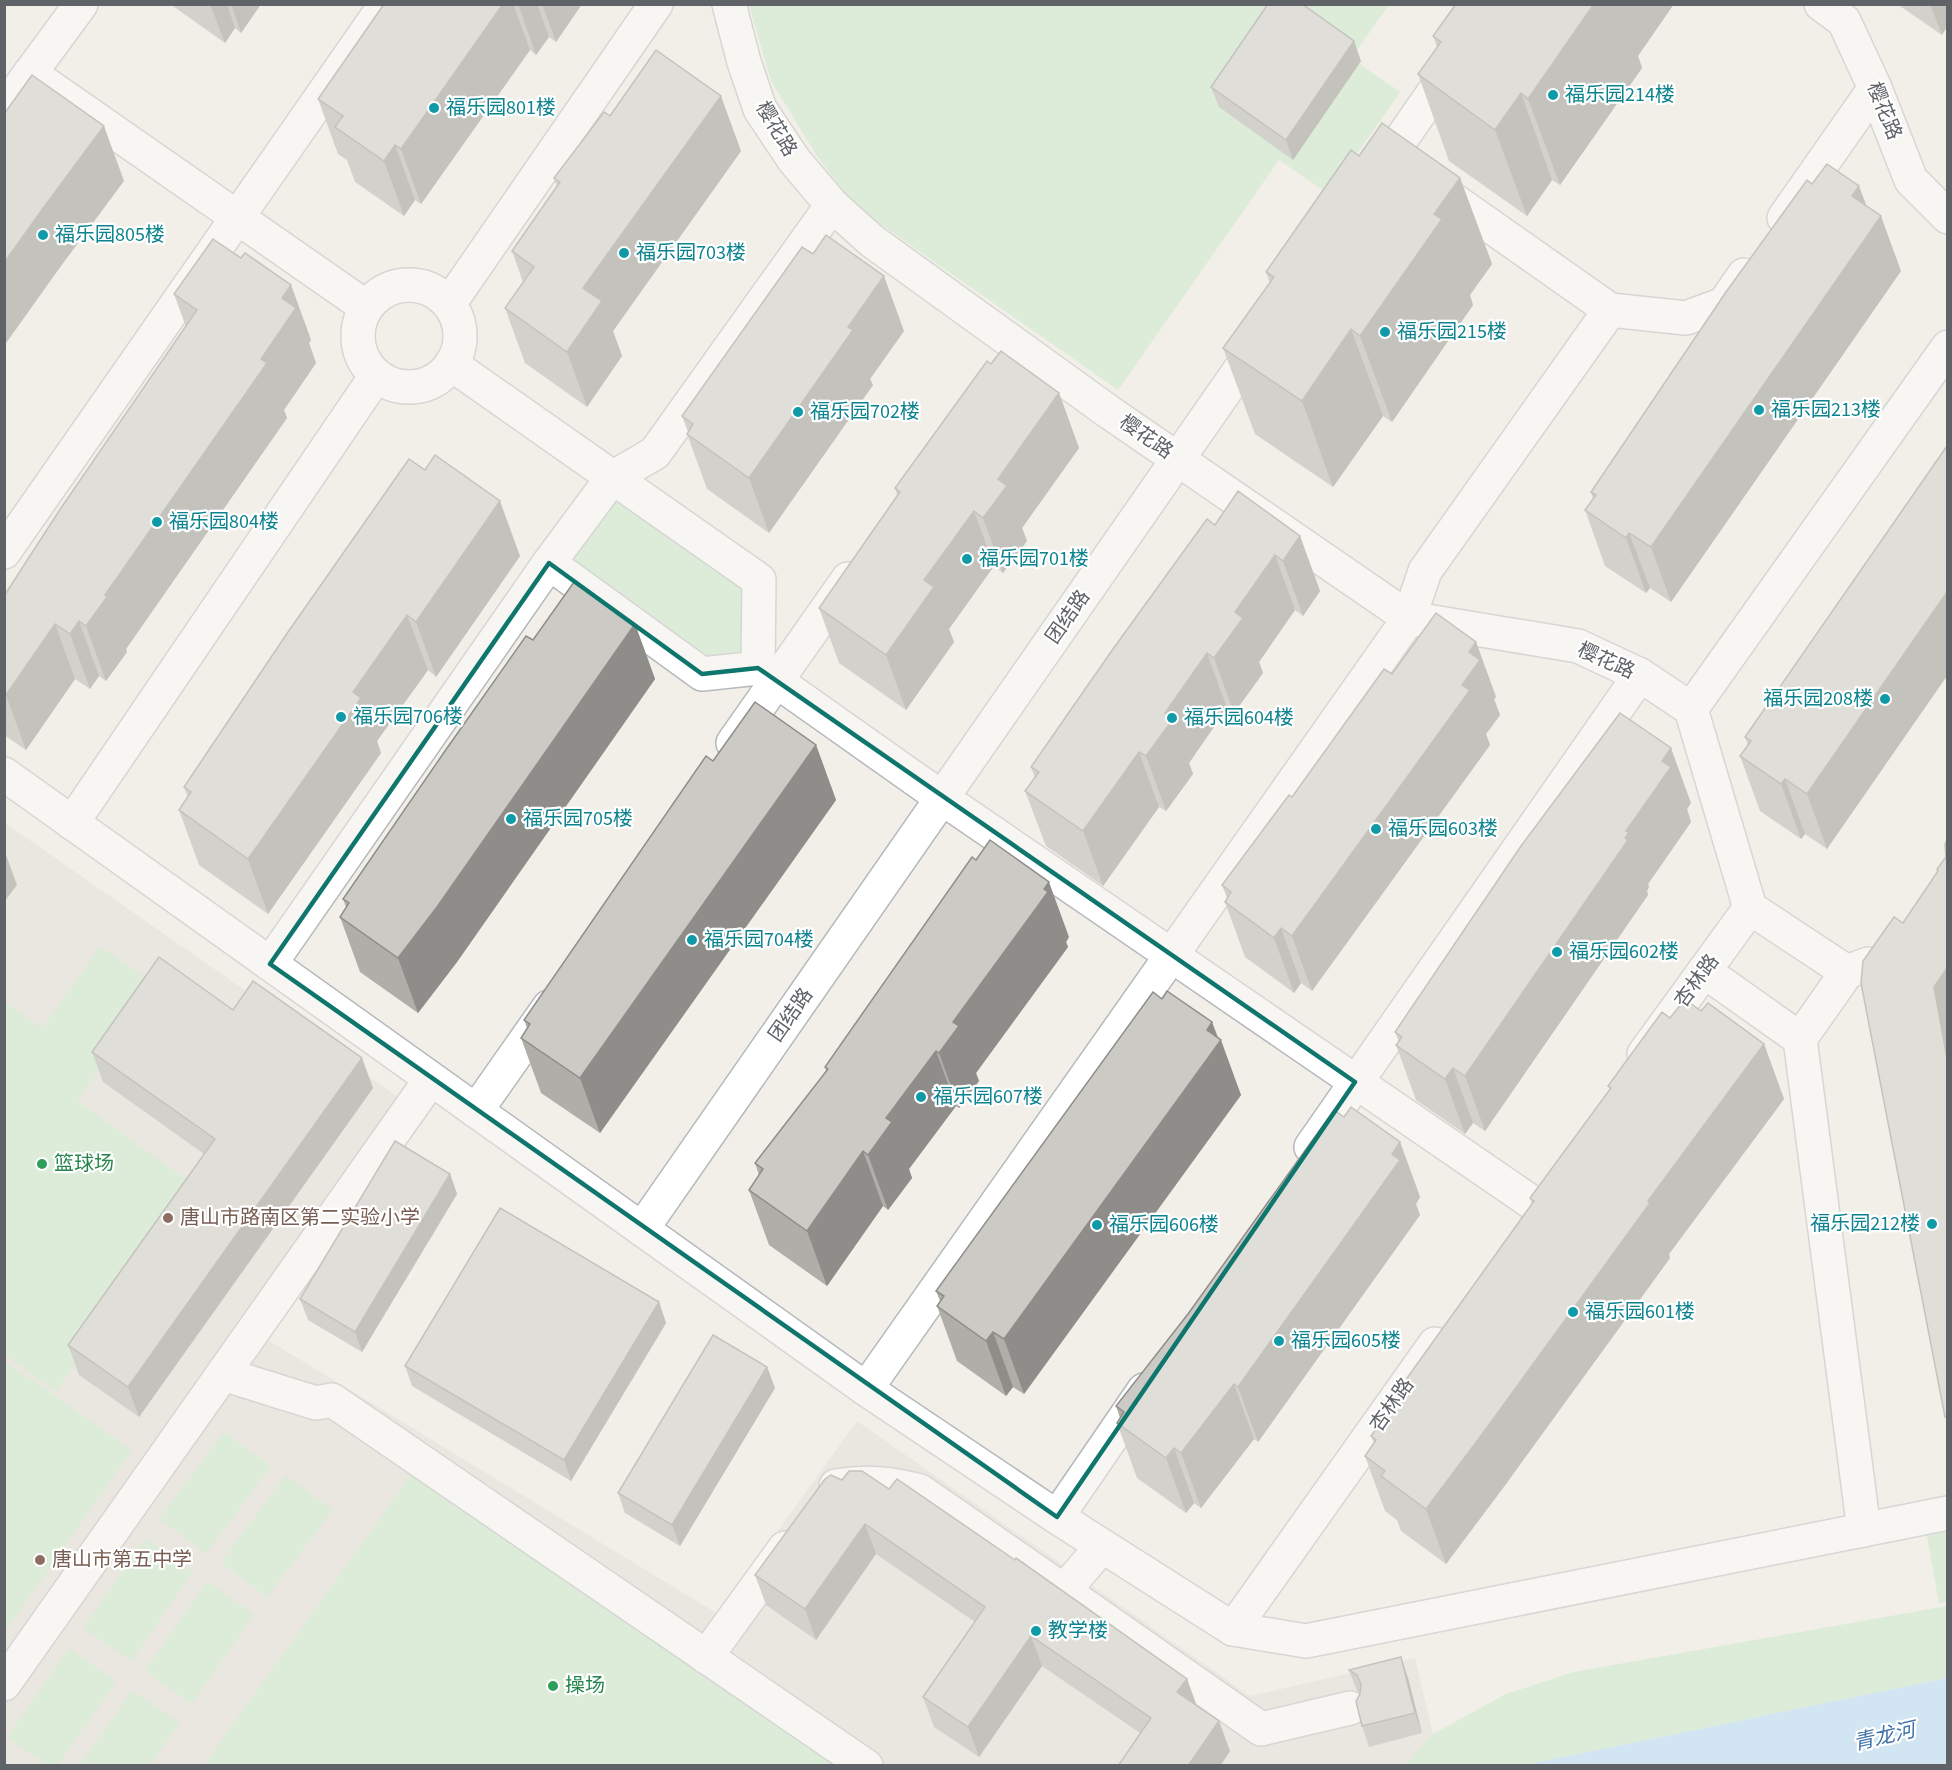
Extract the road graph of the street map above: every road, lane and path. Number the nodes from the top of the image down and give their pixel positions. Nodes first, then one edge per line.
1 (81, 4) edge
2 (386, 4) edge
3 (656, 4) edge
4 (729, 4) edge
5 (1495, 4) edge
6 (1840, 10) edge
7 (30, 73) junction
8 (1875, 88) junction
9 (4, 109) edge
10 (1389, 156) junction
11 (1362, 195) edge
12 (832, 205) junction
13 (237, 217) junction
14 (1947, 217) edge
15 (449, 304) junction
16 (366, 307) junction
17 (1610, 310) junction
18 (1280, 312) edge
19 (1014, 343) junction
20 (1947, 347) edge
21 (451, 364) junction
22 (993, 372) edge
23 (376, 376) junction
24 (1178, 459) junction
25 (612, 478) junction
26 (4, 552) edge
27 (865, 555) edge
28 (549, 563) junction
29 (1409, 618) junction
30 (768, 674) junction
31 (1640, 675) junction
32 (1691, 709) junction
33 (715, 769) edge
34 (4, 774) edge
35 (942, 798) junction
36 (72, 823) junction
37 (1750, 908) junction
38 (1898, 952) edge
39 (1172, 954) junction
40 (270, 964) junction
41 (1704, 971) junction
42 (1847, 972) junction
43 (565, 984) edge
44 (1800, 1039) junction
45 (1629, 1074) edge
46 (431, 1079) junction
47 (1355, 1082) junction
48 (476, 1111) junction
49 (1294, 1171) edge
50 (1554, 1176) edge
51 (1534, 1204) junction
52 (642, 1229) junction
53 (1513, 1233) edge
54 (1452, 1320) edge
55 (1159, 1369) edge
56 (223, 1374) junction
57 (866, 1389) junction
58 (1947, 1513) edge
59 (1057, 1517) junction
60 (1864, 1530) junction
61 (1102, 1546) junction
62 (1064, 1591) junction
63 (1233, 1629) junction
64 (706, 1657) junction
65 (4, 1684) edge
66 (1350, 1708) dead end
67 (866, 1766) edge

1 - 7 street
2 - 13 street
3 - 15 street
4 - 12 street, 樱花路
5 - 10 street
6 - 8 street, 樱花路
7 - 9 street
7 - 13 street
8 - 14 street, 樱花路
8 - 17 street
10 - 11 street
10 - 17 street
12 - 19 street, 樱花路
12 - 25 street
13 - 16 street
13 - 26 street
15 - 16 street
15 - 21 street
16 - 23 street
17 - 29 street
18 - 24 street, 团结路
19 - 22 street
19 - 24 street, 樱花路
20 - 32 street
21 - 23 street
21 - 25 street
23 - 36 street
24 - 29 street, 樱花路
24 - 35 street, 团结路
25 - 28 street
25 - 30 street
27 - 30 street
28 - 30 street
28 - 40 street
29 - 31 street, 樱花路
29 - 39 street
30 - 33 street
30 - 35 street
31 - 32 street, 樱花路
31 - 47 street
32 - 37 street
34 - 36 street
35 - 39 street
35 - 52 street, 团结路
36 - 40 street
37 - 41 street, 杏林路
37 - 42 street
38 - 42 street
39 - 47 street
39 - 57 street
40 - 46 street
41 - 44 street
41 - 45 street, 杏林路
42 - 44 street
43 - 48 street
44 - 60 street
46 - 48 street
46 - 56 street
47 - 49 street
47 - 51 street
48 - 52 street
50 - 51 street
51 - 53 street
52 - 57 street
54 - 63 street, 杏林路
55 - 59 street
56 - 64 street
56 - 65 street
57 - 59 street
58 - 60 street
59 - 61 street
60 - 63 street
61 - 62 street
61 - 63 street
62 - 64 street
62 - 66 street
64 - 67 street

